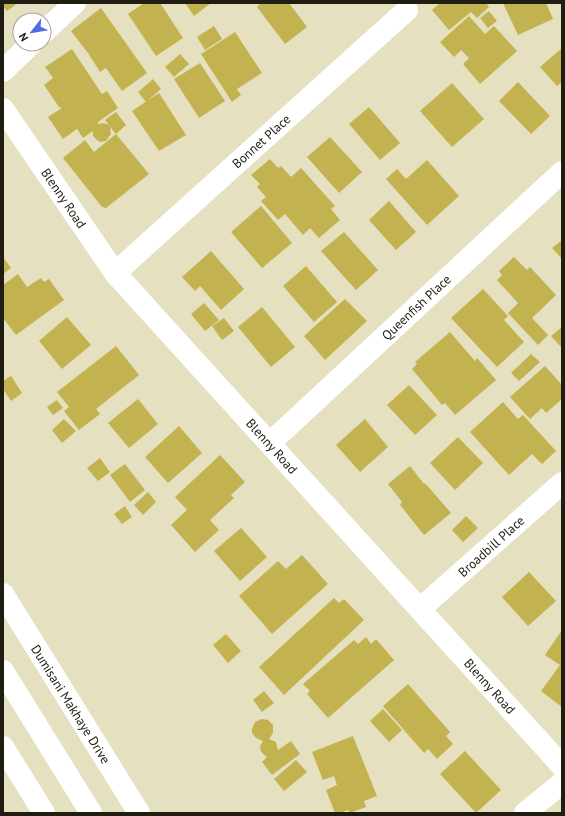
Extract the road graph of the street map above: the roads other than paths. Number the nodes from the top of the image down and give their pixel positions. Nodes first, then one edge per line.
1 (75, 3) edge
2 (407, 10) dead end
3 (52, 25) edge
4 (23, 52) edge
5 (3, 71) edge
6 (3, 109) edge
7 (562, 172) edge
8 (115, 272) junction
9 (270, 443) junction
10 (562, 483) edge
11 (3, 594) edge
12 (420, 609) junction
13 (3, 671) edge
14 (3, 747) edge
15 (562, 766) edge
16 (562, 783) edge
17 (44, 813) edge
18 (91, 813) edge
19 (139, 813) edge
20 (525, 813) edge

1 - 3 street
2 - 8 street, Bonnet Place
4 - 5 street
6 - 8 street, Blenny Road
7 - 9 street, Queenfish Place
8 - 9 street, Blenny Road
9 - 12 street, Blenny Road
10 - 12 street, Broadbill Place
11 - 19 street, Dumisani Makhaye Drive
12 - 15 street, Blenny Road
13 - 18 street
14 - 17 street
16 - 20 street

